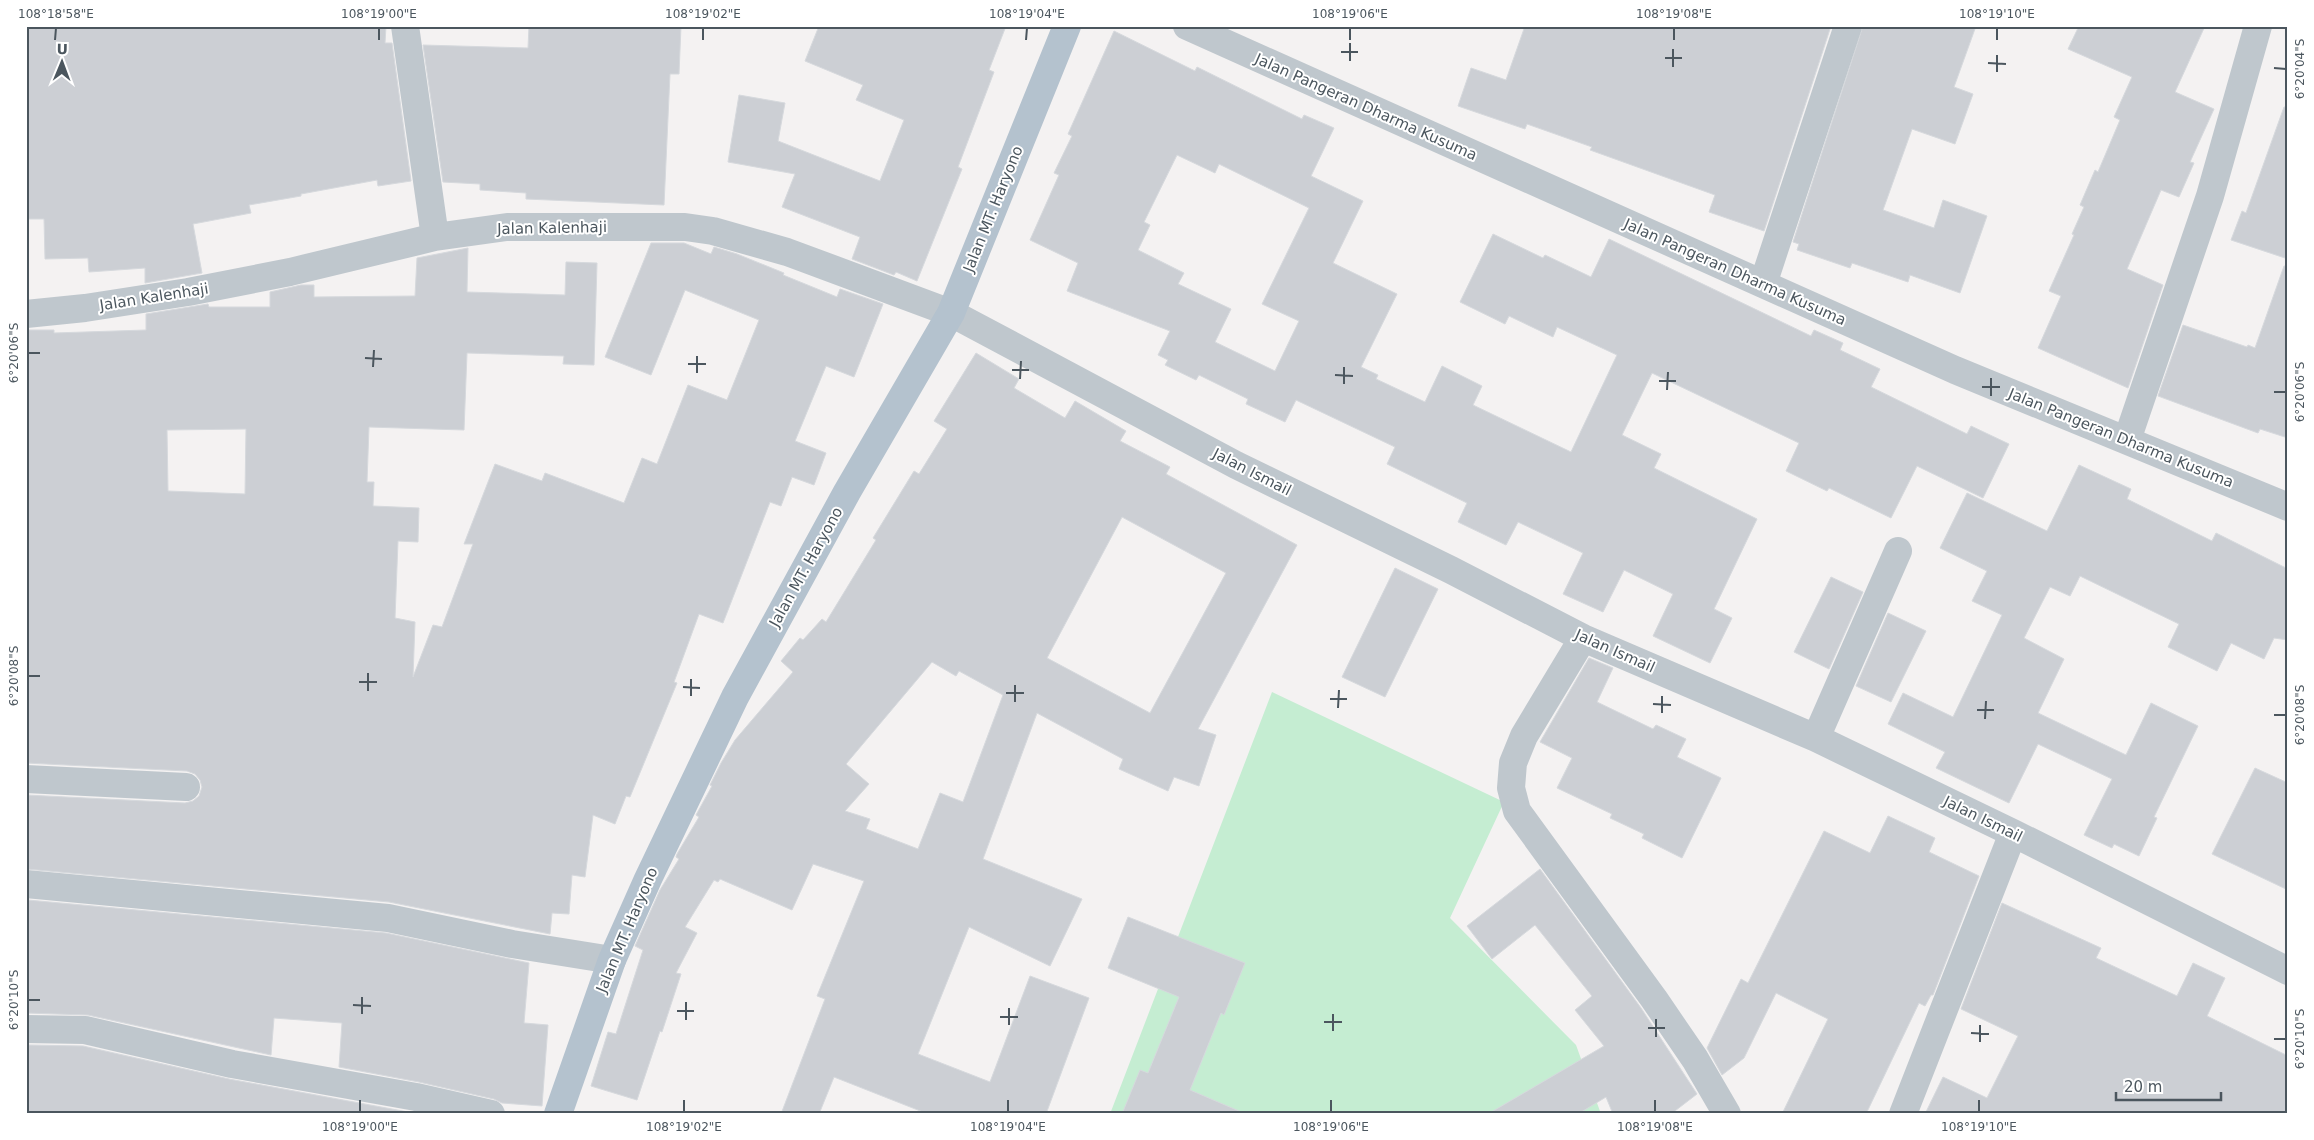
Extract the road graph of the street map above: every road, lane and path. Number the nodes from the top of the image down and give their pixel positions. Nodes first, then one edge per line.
1 (405, 26) edge
2 (1067, 26) edge
3 (1187, 26) edge
4 (1848, 26) edge
5 (2258, 26) edge
6 (435, 237) junction
7 (1763, 284) junction
8 (951, 313) junction
9 (26, 314) edge
10 (2127, 440) junction
11 (2288, 507) edge
12 (1898, 551) dead end
13 (1583, 638) junction
14 (1816, 738) junction
15 (26, 779) edge
16 (186, 787) dead end
17 (2013, 833) junction
18 (26, 884) edge
19 (612, 960) junction
20 (2288, 971) edge
21 (26, 1029) edge
22 (491, 1114) edge
23 (558, 1114) edge
24 (1726, 1114) edge
25 (1903, 1114) edge

1 - 6 street
2 - 8 main road, Jalan MT. Haryono
3 - 7 street, Jalan Pangeran Dharma Kusuma
4 - 7 street
5 - 10 street
6 - 8 street, Jalan Kalenhaji
6 - 9 street, Jalan Kalenhaji
7 - 10 street, Jalan Pangeran Dharma Kusuma
8 - 13 street, Jalan Ismail
8 - 19 main road, Jalan MT. Haryono
10 - 11 street, Jalan Pangeran Dharma Kusuma
12 - 14 street
13 - 14 street, Jalan Ismail
13 - 24 street
14 - 17 street, Jalan Ismail
15 - 16 street
17 - 20 street, Jalan Ismail
17 - 25 street
18 - 19 street
19 - 23 main road, Jalan MT. Haryono
21 - 22 street

